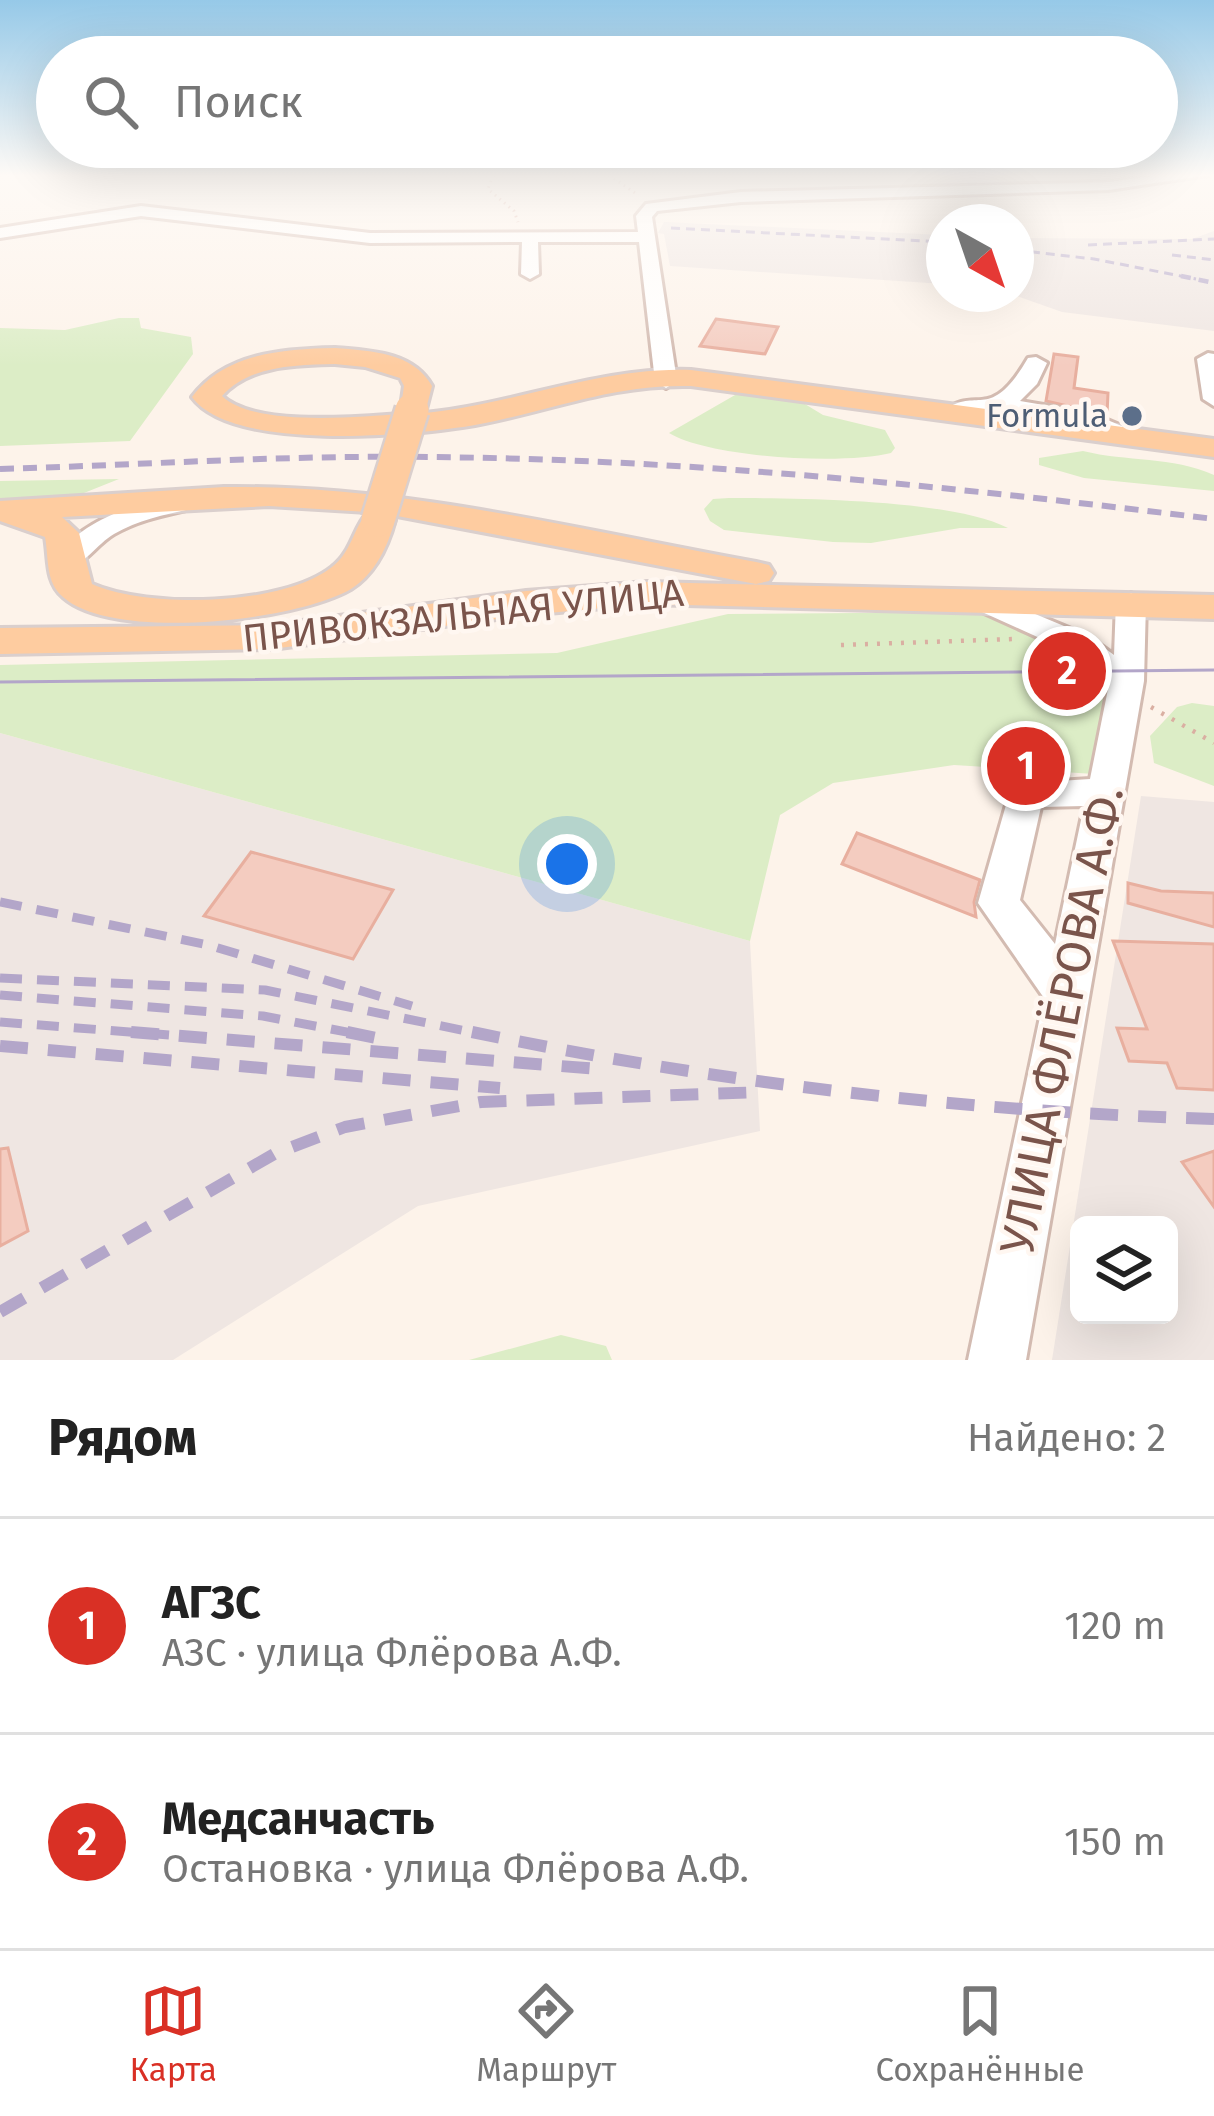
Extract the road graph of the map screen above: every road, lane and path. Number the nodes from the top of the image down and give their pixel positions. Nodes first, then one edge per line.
1 (530, 238) edge
2 (646, 238) edge
3 (530, 274) dead end
4 (1214, 360) edge
5 (665, 379) junction
6 (1052, 389) dead end
7 (1214, 399) edge
8 (1003, 405) junction
9 (954, 412) junction
10 (1123, 435) junction
11 (1214, 448) edge
12 (200, 499) junction
13 (0, 513) edge
14 (384, 520) junction
15 (66, 561) junction
16 (1049, 599) junction
17 (982, 601) junction
18 (1131, 602) junction
19 (1214, 607) edge
20 (0, 620) edge
21 (1024, 639) dead end
22 (0, 641) edge
23 (841, 644) dead end
24 (1126, 687) junction
25 (1214, 742) edge
26 (1106, 792) junction
27 (1066, 994) junction
28 (997, 1360) edge

1 - 3 street
2 - 5 street
4 - 7 street
5 - 9 main road
5 - 14 main road, bridge
6 - 8 street
8 - 9 street
8 - 10 street
9 - 10 main road
10 - 11 main road
12 - 13 main road
12 - 15 street
12 - 16 main road
13 - 15 main road
14 - 15 main road
14 - 20 main road
16 - 17 main road, ПРИВОКЗАЛЬНАЯ УЛИЦА
16 - 18 main road, ПРИВОКЗАЛЬНАЯ УЛИЦА
17 - 22 main road, ПРИВОКЗАЛЬНАЯ УЛИЦА
17 - 24 street
18 - 19 main road, ПРИВОКЗАЛЬНАЯ УЛИЦА
18 - 24 street, УЛИЦА ФЛЁРОВА А.Ф.
21 - 23 path
24 - 25 path
24 - 26 street, УЛИЦА ФЛЁРОВА А.Ф.
26 - 27 street, УЛИЦА ФЛЁРОВА А.Ф.
26 - 27 street
27 - 28 street, УЛИЦА ФЛЁРОВА А.Ф.

